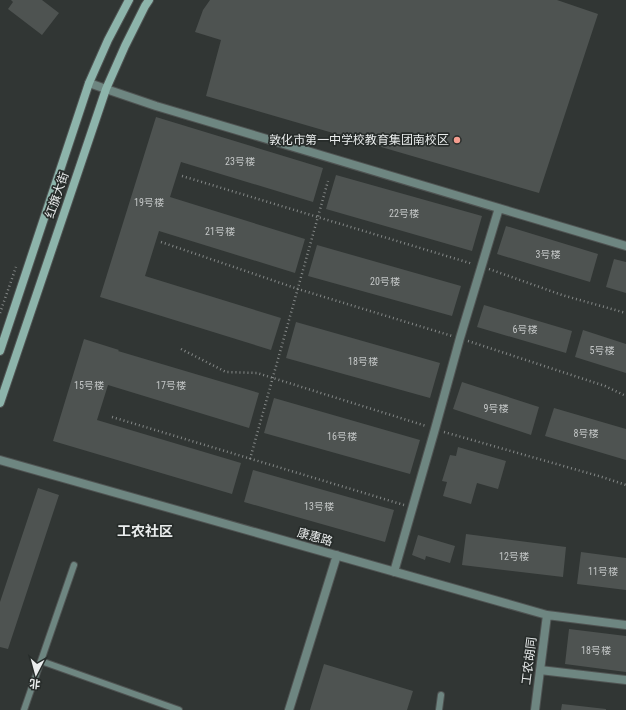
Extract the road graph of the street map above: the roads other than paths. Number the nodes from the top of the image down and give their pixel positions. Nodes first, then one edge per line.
1 (129, 0) edge
2 (149, 0) edge
3 (89, 83) junction
4 (106, 89) junction
5 (499, 208) junction
6 (626, 246) edge
7 (0, 352) edge
8 (0, 403) edge
9 (0, 460) edge
10 (337, 556) junction
11 (74, 565) dead end
12 (394, 572) junction
13 (546, 615) junction
14 (626, 625) edge
15 (41, 661) junction
16 (540, 670) junction
17 (626, 680) edge
18 (441, 695) dead end
19 (24, 710) edge
20 (179, 710) edge
21 (289, 710) edge
22 (439, 710) edge
23 (535, 710) edge

1 - 3 main road, 红旗大街
2 - 4 main road, 红旗大街
3 - 4 street
3 - 7 main road, 红旗大街
4 - 5 street
4 - 8 main road, 红旗大街
5 - 6 street
5 - 12 street
9 - 10 street, 康惠路
10 - 12 street, 康惠路
10 - 21 street
11 - 15 lane
12 - 13 street, 康惠路
13 - 14 street, 康惠路
13 - 16 street, 工农胡同
15 - 19 lane
15 - 20 lane
16 - 17 street
16 - 23 street, 工农胡同
18 - 22 lane

